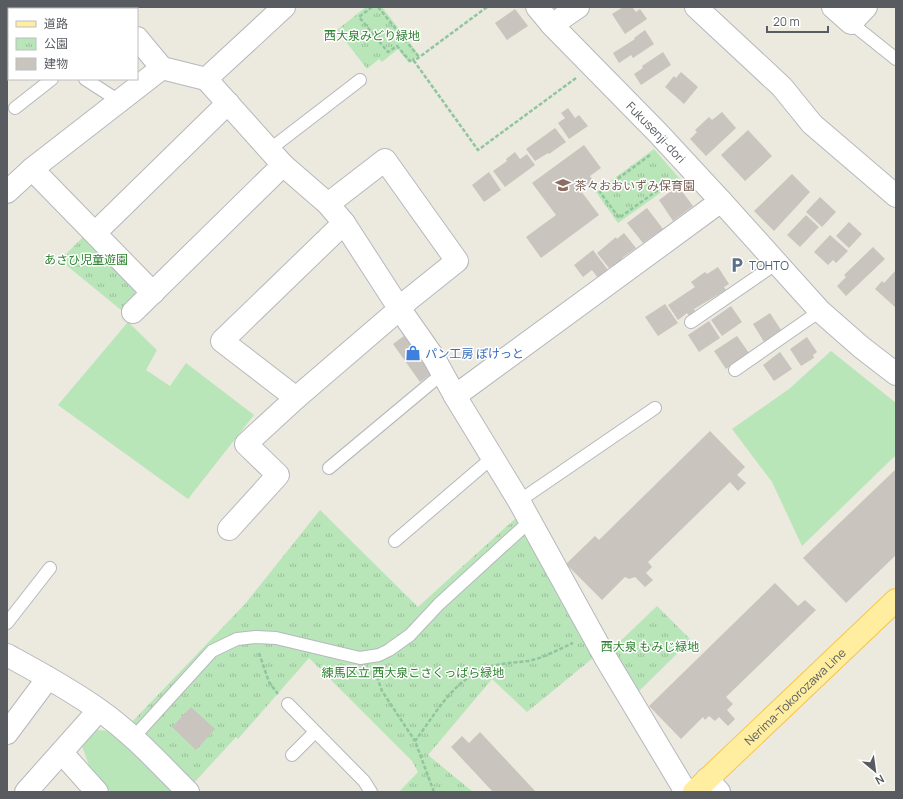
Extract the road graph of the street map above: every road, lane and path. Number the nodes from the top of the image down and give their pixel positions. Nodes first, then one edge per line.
1 (284, 7) edge
2 (372, 7) edge
3 (378, 7) edge
4 (487, 7) edge
5 (537, 7) edge
6 (578, 7) edge
7 (696, 7) edge
8 (833, 7) edge
9 (866, 7) edge
10 (851, 23) junction
11 (552, 25) junction
12 (138, 39) edge
13 (419, 57) junction
14 (896, 59) edge
15 (414, 61) junction
16 (592, 66) junction
17 (162, 68) junction
18 (206, 79) junction
19 (51, 80) edge
20 (88, 80) edge
21 (360, 80) dead end
22 (119, 101) junction
23 (228, 103) junction
24 (15, 108) dead end
25 (269, 150) junction
26 (655, 152) dead end
27 (283, 165) junction
28 (32, 169) junction
29 (677, 176) dead end
30 (7, 192) edge
31 (896, 196) edge
32 (721, 201) junction
33 (328, 204) junction
34 (344, 223) junction
35 (95, 233) junction
36 (777, 263) junction
37 (153, 293) junction
38 (399, 308) junction
39 (820, 311) junction
40 (132, 312) dead end
41 (691, 322) dead end
42 (735, 370) dead end
43 (443, 373) junction
44 (896, 374) edge
45 (455, 396) junction
46 (296, 398) junction
47 (655, 408) dead end
48 (493, 457) junction
49 (329, 468) dead end
50 (519, 501) junction
51 (530, 521) junction
52 (229, 529) dead end
53 (395, 541) dead end
54 (50, 568) dead end
55 (892, 610) edge
56 (7, 623) edge
57 (256, 637) junction
58 (578, 641) dead end
59 (7, 656) edge
60 (371, 657) junction
61 (48, 678) junction
62 (288, 704) joint
63 (99, 710) junction
64 (315, 732) junction
65 (7, 733) edge
66 (133, 738) junction
67 (415, 741) junction
68 (62, 753) junction
69 (292, 755) dead end
70 (707, 788) edge
71 (26, 792) edge
72 (97, 792) edge
73 (188, 792) edge
74 (371, 792) edge
75 (434, 792) edge
76 (686, 792) edge

1 - 18 street
2 - 15 path
3 - 13 path
4 - 13 path
5 - 11 street, Fukusenji-dori
6 - 11 street
7 - 31 street
8 - 10 street
9 - 10 street
10 - 14 lane
11 - 16 street, Fukusenji-dori
12 - 17 street
13 - 15 path
15 - 16 path
16 - 32 street, Fukusenji-dori
17 - 18 street
17 - 22 street
18 - 23 street
19 - 24 lane
20 - 22 lane
21 - 25 lane
22 - 28 street
23 - 25 street
23 - 35 street
25 - 27 street
26 - 29 path
27 - 33 street
27 - 37 street
28 - 30 street
28 - 35 street
32 - 36 street, Fukusenji-dori
32 - 45 street
33 - 34 street
33 - 38 street
34 - 38 street
34 - 46 street
35 - 37 street
36 - 39 street, Fukusenji-dori
36 - 41 lane
37 - 40 street
38 - 43 street
38 - 46 street
39 - 42 lane
39 - 44 street, Fukusenji-dori
43 - 45 street
43 - 49 lane
45 - 48 street
46 - 52 street
47 - 50 lane
48 - 50 street
48 - 53 lane
50 - 51 street
51 - 60 lane
51 - 76 street
54 - 56 lane
55 - 70 main road, Nerima-Tokorozawa Line
57 - 60 lane
57 - 62 path
57 - 66 lane
58 - 67 path
59 - 61 street
60 - 67 path
61 - 63 street
61 - 65 street
62 - 64 lane
63 - 66 street
63 - 68 street
64 - 69 lane
64 - 74 lane
66 - 73 street
67 - 75 path
68 - 71 street
68 - 72 street

